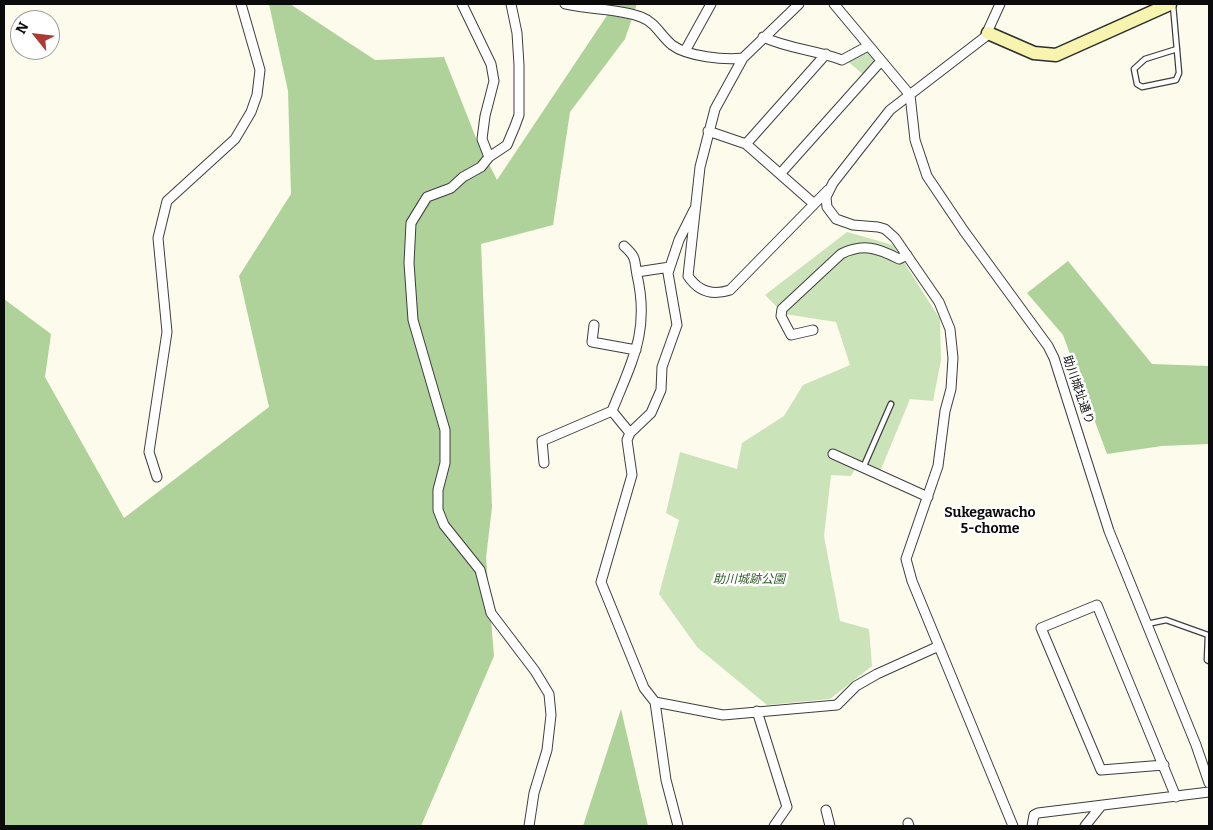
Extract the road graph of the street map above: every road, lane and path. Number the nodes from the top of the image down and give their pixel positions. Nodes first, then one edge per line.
1 (242, 4) edge
2 (462, 4) edge
3 (511, 4) edge
4 (565, 4) edge
5 (711, 4) edge
6 (799, 4) edge
7 (834, 4) edge
8 (1000, 4) edge
9 (1172, 4) edge
10 (988, 33) junction
11 (763, 37) junction
12 (868, 46) junction
13 (1177, 49) junction
14 (685, 51) junction
15 (826, 54) junction
16 (743, 58) junction
17 (881, 61) junction
18 (910, 95) junction
19 (708, 131) junction
20 (746, 144) junction
21 (489, 157) junction
22 (780, 174) junction
23 (828, 190) junction
24 (813, 203) junction
25 (694, 210) junction
26 (624, 246) dead end
27 (907, 255) junction
28 (670, 268) junction
29 (637, 272) junction
30 (594, 325) dead end
31 (813, 330) dead end
32 (636, 350) junction
33 (891, 404) dead end
34 (612, 411) junction
35 (630, 433) junction
36 (833, 454) dead end
37 (544, 462) dead end
38 (863, 468) junction
39 (157, 477) dead end
40 (928, 497) junction
41 (1147, 624) junction
42 (939, 646) junction
43 (1209, 660) edge
44 (654, 702) junction
45 (756, 711) junction
46 (1164, 765) junction
47 (1209, 783) edge
48 (1209, 792) edge
49 (1176, 797) junction
50 (1101, 806) junction
51 (826, 810) dead end
52 (529, 826) edge
53 (678, 826) edge
54 (774, 826) edge
55 (830, 826) edge
56 (1013, 826) edge
57 (1032, 826) edge
58 (1084, 826) edge

1 - 39 street
2 - 21 street
3 - 21 street
4 - 14 street
5 - 14 street
6 - 11 street
7 - 12 street
8 - 10 street
9 - 10 street
9 - 13 lane
10 - 18 street
11 - 15 street
11 - 16 street
12 - 15 street
12 - 17 street
13 - 13 lane
14 - 16 street
15 - 20 street
16 - 19 street
17 - 18 street
17 - 22 street
18 - 23 street
18 - 41 street, 助川城址通り
19 - 20 street
19 - 25 street
20 - 22 street
21 - 52 street
22 - 24 street
23 - 24 street
23 - 27 street
24 - 25 street
25 - 28 street
26 - 29 street
27 - 31 street
27 - 40 street
28 - 29 street
28 - 35 street
29 - 32 street
30 - 32 street
32 - 34 street
33 - 38 lane
34 - 35 street
34 - 37 street
35 - 44 street
36 - 38 street
38 - 40 street
40 - 42 street
41 - 43 lane
41 - 47 street, 助川城址通り
42 - 45 street
42 - 56 street
44 - 45 street
44 - 53 street
45 - 54 street
46 - 46 street
46 - 49 street
48 - 49 street
49 - 50 street
50 - 57 street
50 - 58 street
51 - 55 street

